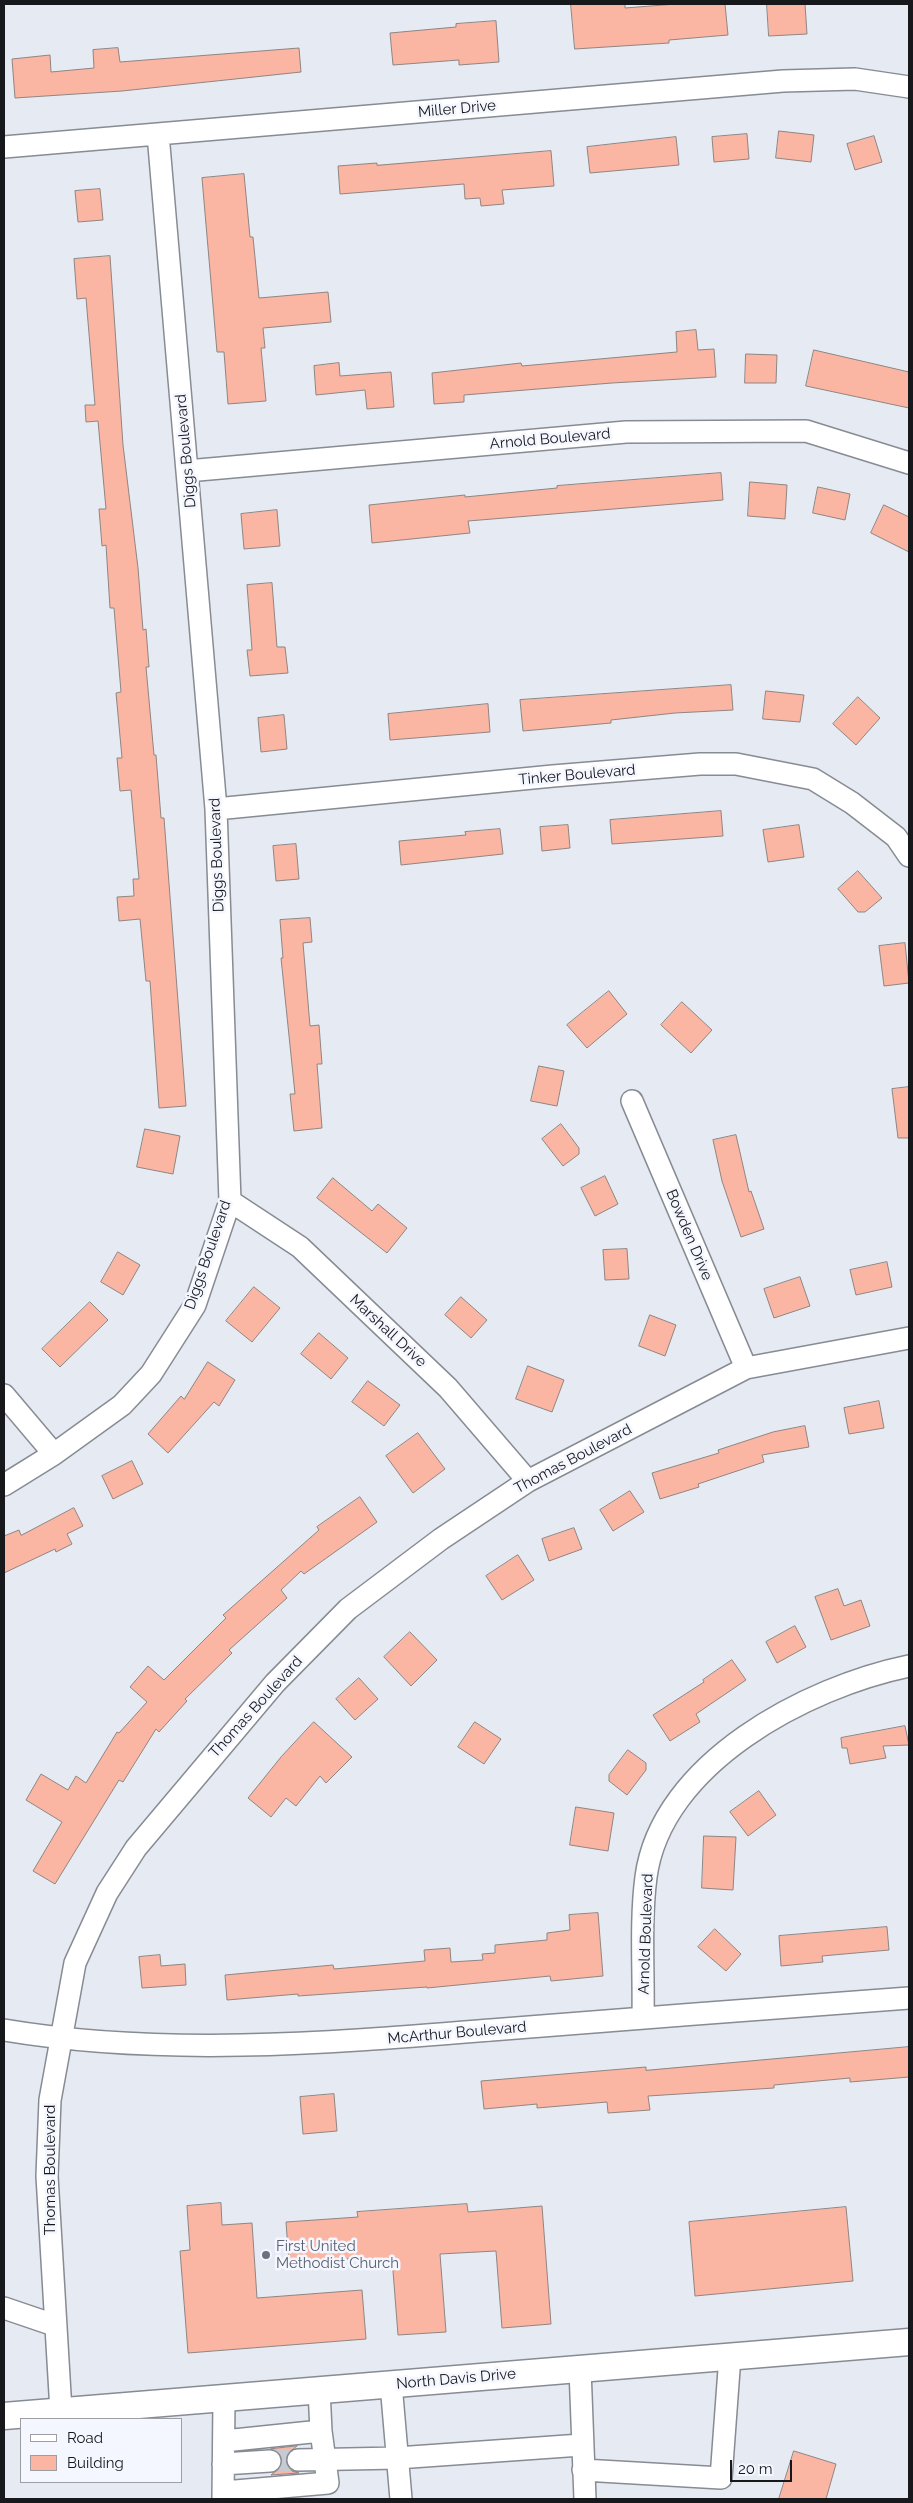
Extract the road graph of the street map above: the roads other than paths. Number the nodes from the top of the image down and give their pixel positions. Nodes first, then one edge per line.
1 (909, 87) edge
2 (158, 134) junction
3 (4, 147) edge
4 (909, 463) edge
5 (187, 471) junction
6 (216, 809) junction
7 (909, 856) edge
8 (632, 1101) dead end
9 (230, 1201) junction
10 (909, 1338) edge
11 (746, 1368) junction
12 (4, 1395) edge
13 (54, 1454) junction
14 (528, 1481) junction
15 (4, 1485) edge
16 (909, 1666) edge
17 (909, 1998) edge
18 (643, 2018) junction
19 (4, 2030) edge
20 (60, 2039) junction
21 (4, 2308) edge
22 (54, 2325) junction
23 (909, 2342) edge
24 (730, 2356) junction
25 (580, 2369) junction
26 (391, 2384) junction
27 (319, 2390) junction
28 (224, 2398) junction
29 (61, 2411) junction
30 (4, 2416) edge
31 (321, 2432) junction
32 (224, 2441) junction
33 (581, 2445) junction
34 (325, 2458) junction
35 (397, 2458) junction
36 (298, 2460) tunnel mouth
37 (270, 2461) tunnel mouth
38 (224, 2464) junction
39 (583, 2470) junction
40 (223, 2496) edge
41 (400, 2499) edge
42 (584, 2499) edge

1 - 2 street, Miller Drive
2 - 3 street, Miller Drive
2 - 5 street, Diggs Boulevard
4 - 5 street, Arnold Boulevard
5 - 6 street, Diggs Boulevard
6 - 7 street, Tinker Boulevard
6 - 9 street, Diggs Boulevard
8 - 11 street, Bowden Drive
9 - 13 street, Diggs Boulevard
9 - 14 street, Marshall Drive
10 - 11 street, Thomas Boulevard
11 - 14 street, Thomas Boulevard
12 - 13 street
13 - 15 street, Diggs Boulevard
14 - 20 street, Thomas Boulevard
16 - 18 street, Arnold Boulevard
17 - 18 street, McArthur Boulevard
18 - 20 street, McArthur Boulevard
19 - 20 street, McArthur Boulevard
20 - 22 street, Thomas Boulevard
21 - 22 street
22 - 29 street, Thomas Boulevard
23 - 24 main road, North Davis Drive
24 - 25 main road, North Davis Drive
24 - 39 street
25 - 26 main road, North Davis Drive
25 - 33 street
26 - 27 main road, North Davis Drive
26 - 35 street
27 - 28 main road, North Davis Drive
27 - 31 street
28 - 29 main road, North Davis Drive
28 - 32 street
29 - 30 main road, North Davis Drive
31 - 32 street
31 - 34 street
32 - 38 street
33 - 35 street
33 - 39 street
34 - 35 street
34 - 36 street
34 - 40 street
35 - 41 street
37 - 38 street
38 - 40 street
39 - 42 street

